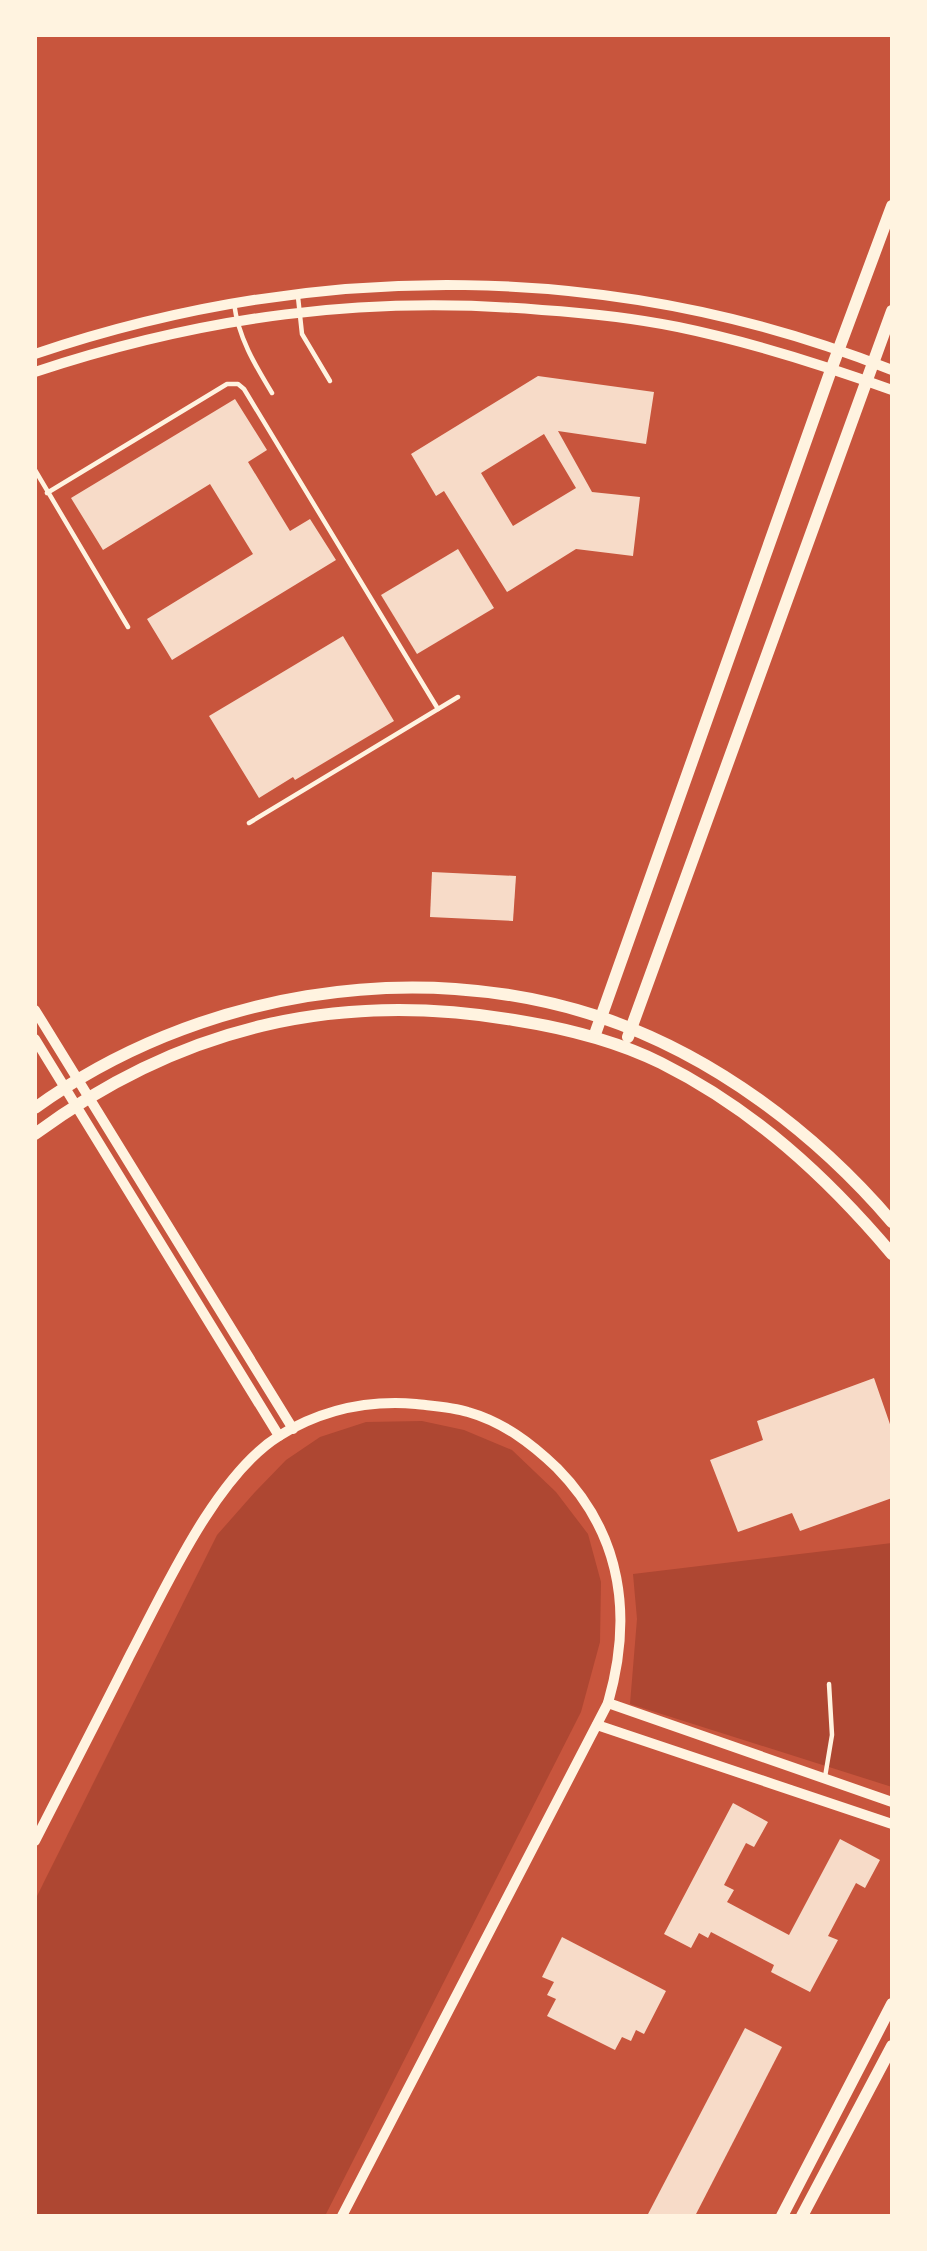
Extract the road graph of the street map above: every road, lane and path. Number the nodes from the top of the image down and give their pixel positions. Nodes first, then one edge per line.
1 (892, 206) edge
2 (298, 293) junction
3 (234, 303) junction
4 (300, 311) junction
5 (892, 311) edge
6 (236, 321) junction
7 (839, 350) junction
8 (35, 354) edge
9 (874, 363) junction
10 (831, 370) junction
11 (892, 370) edge
12 (35, 372) edge
13 (330, 381) dead end
14 (868, 381) junction
15 (892, 390) edge
16 (272, 393) dead end
17 (35, 470) edge
18 (47, 493) junction
19 (128, 627) dead end
20 (458, 697) dead end
21 (438, 709) junction
22 (249, 822) dead end
23 (35, 1010) edge
24 (600, 1017) junction
25 (631, 1029) junction
26 (594, 1037) junction
27 (35, 1039) edge
28 (624, 1047) junction
29 (77, 1079) junction
30 (64, 1087) junction
31 (89, 1097) junction
32 (76, 1106) junction
33 (35, 1108) edge
34 (35, 1134) edge
35 (892, 1222) edge
36 (892, 1254) edge
37 (293, 1429) junction
38 (279, 1436) junction
39 (829, 1684) dead end
40 (608, 1703) junction
41 (597, 1725) junction
42 (825, 1779) junction
43 (892, 1802) edge
44 (892, 1824) edge
45 (35, 1841) edge
46 (892, 2004) edge
47 (892, 2046) edge
48 (342, 2216) edge
49 (782, 2216) edge
50 (802, 2216) edge

1 - 7 main road
2 - 3 street
2 - 4 lane
2 - 7 street
3 - 6 lane
3 - 8 street
4 - 6 street
4 - 10 street
4 - 13 lane
5 - 9 main road
6 - 12 street
6 - 16 lane
7 - 9 street
7 - 10 main road
9 - 11 street
9 - 14 main road
10 - 14 street
10 - 24 main road
14 - 15 street
14 - 25 main road
17 - 18 lane
18 - 19 lane
18 - 21 lane
20 - 21 lane
21 - 22 lane
23 - 29 street
24 - 25 main road
24 - 26 main road
24 - 29 main road
25 - 28 main road
25 - 35 main road
26 - 28 main road
26 - 31 main road
27 - 30 street
28 - 36 main road
29 - 30 main road
29 - 31 street
30 - 32 street
30 - 33 main road
31 - 32 main road
31 - 37 street
32 - 34 main road
32 - 38 street
37 - 38 street
37 - 40 street
38 - 45 street
39 - 42 lane
40 - 41 street
40 - 42 street
41 - 44 street
41 - 48 street
42 - 43 street
46 - 49 main road
47 - 50 main road

